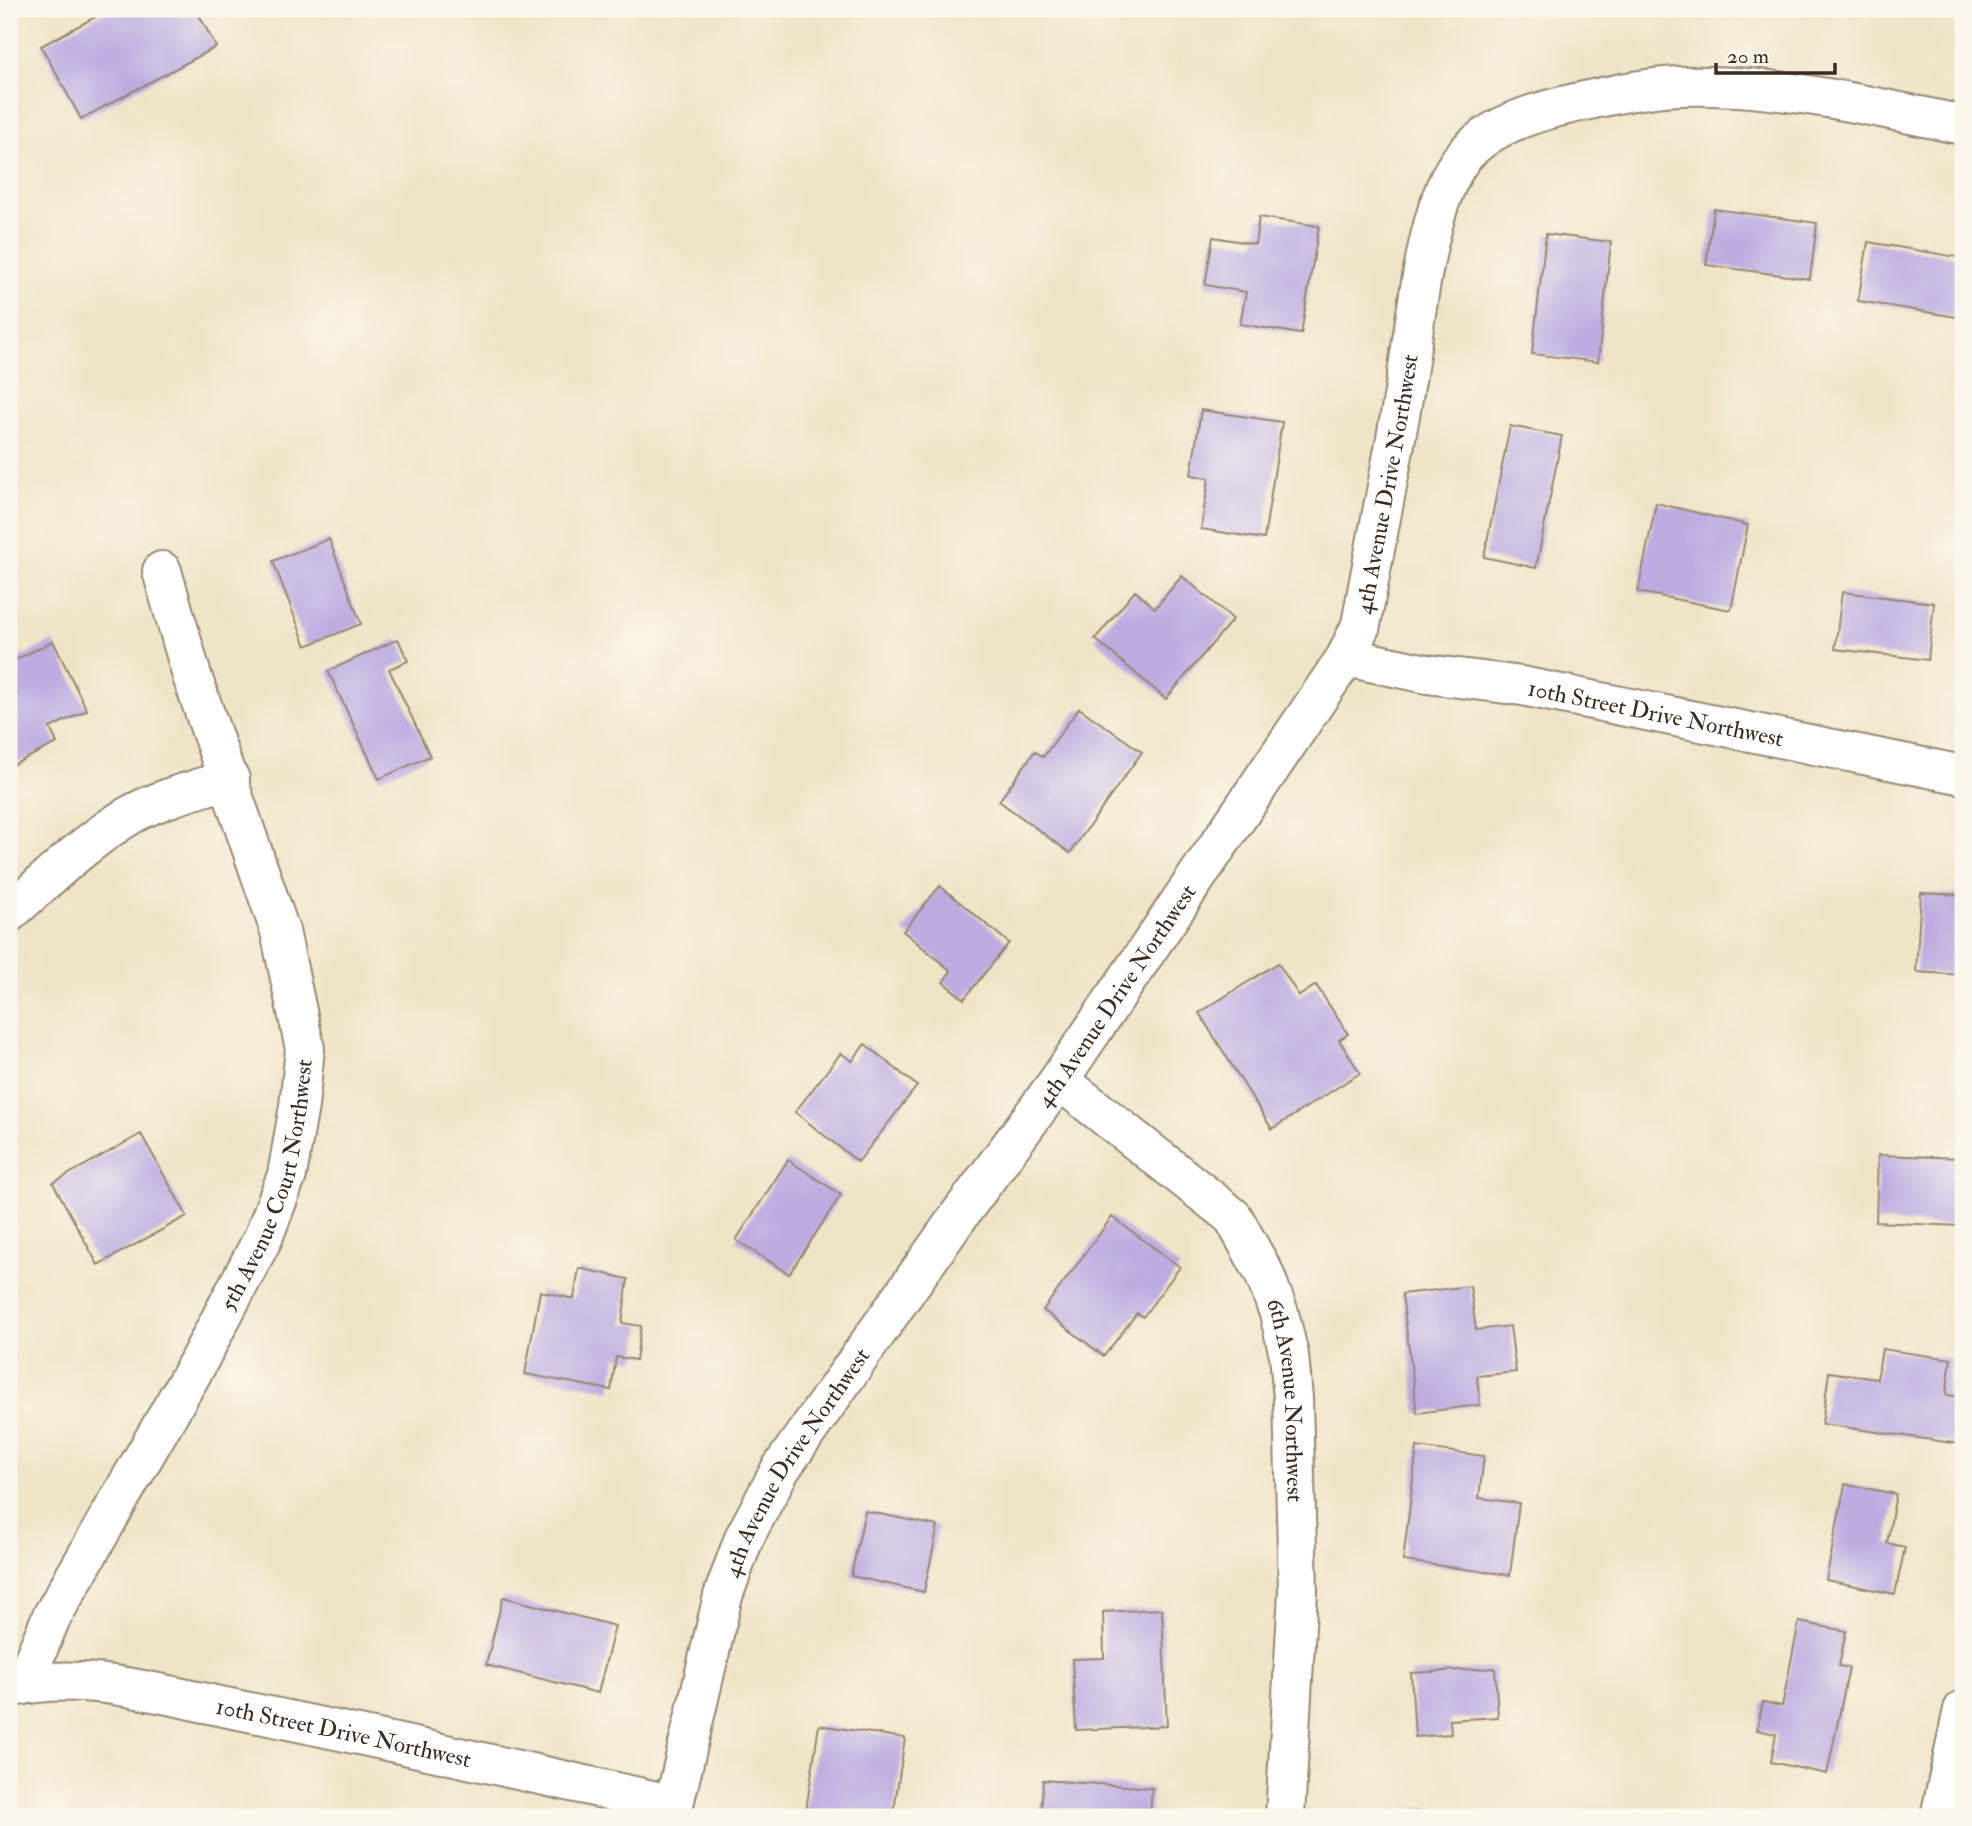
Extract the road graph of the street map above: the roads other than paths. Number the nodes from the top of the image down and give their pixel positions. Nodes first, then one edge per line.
1 (1963, 125) edge
2 (162, 571) dead end
3 (1346, 657) junction
4 (1963, 775) edge
5 (230, 779) junction
6 (9, 913) edge
7 (1059, 1080) junction
8 (16, 1687) edge
9 (1963, 1710) edge
10 (673, 1811) edge
11 (1285, 1817) edge
12 (1940, 1817) edge

1 - 3 street, 4th Avenue Drive Northwest
2 - 5 street, 5th Avenue Court Northwest
3 - 4 street, 10th Street Drive Northwest
3 - 7 street, 4th Avenue Drive Northwest
5 - 6 street
5 - 8 street, 5th Avenue Court Northwest
7 - 10 street, 4th Avenue Drive Northwest
7 - 11 street, 6th Avenue Northwest
8 - 10 street, 10th Street Drive Northwest
9 - 12 street

